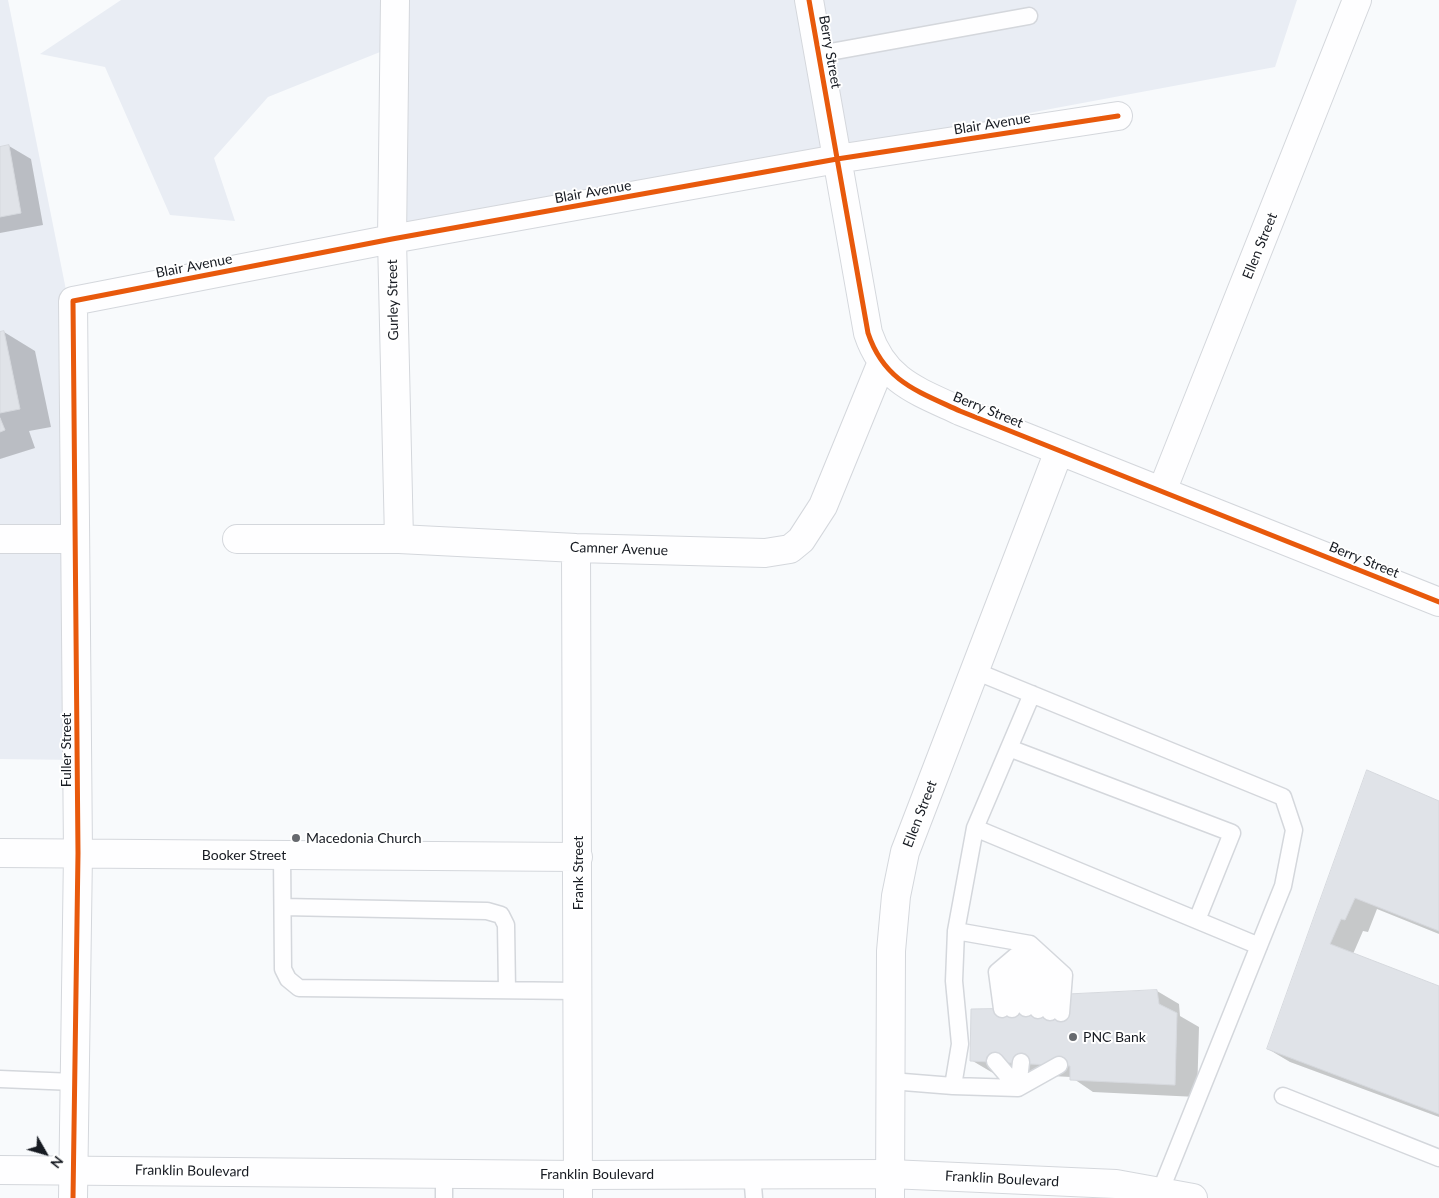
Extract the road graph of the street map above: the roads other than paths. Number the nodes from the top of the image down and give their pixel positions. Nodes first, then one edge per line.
1 (395, 0) edge
2 (809, 0) edge
3 (1357, 0) edge
4 (1029, 16) dead end
5 (818, 54) junction
6 (1118, 116) dead end
7 (837, 160) junction
8 (392, 239) junction
9 (73, 301) joint
10 (882, 362) junction
11 (1060, 451) junction
12 (1162, 491) junction
13 (0, 539) edge
14 (75, 539) junction
15 (237, 539) dead end
16 (399, 540) junction
17 (576, 548) junction
18 (1439, 602) edge
19 (975, 671) junction
20 (1032, 694) junction
21 (1009, 748) junction
22 (975, 828) junction
23 (0, 853) edge
24 (78, 853) junction
25 (282, 855) junction
26 (578, 857) junction
27 (283, 907) junction
28 (1197, 920) junction
29 (956, 931) junction
30 (1030, 944) junction
31 (1259, 946) junction
32 (507, 990) junction
33 (578, 991) junction
34 (1032, 1010) junction
35 (1027, 1063) junction
36 (0, 1079) edge
37 (891, 1081) junction
38 (74, 1082) junction
39 (953, 1086) junction
40 (1018, 1088) junction
41 (1283, 1096) dead end
42 (1439, 1158) edge
43 (0, 1170) edge
44 (73, 1170) junction
45 (444, 1186) edge
46 (578, 1186) edge
47 (753, 1186) edge
48 (890, 1186) edge
49 (1160, 1192) junction
50 (73, 1198) edge
51 (1193, 1198) edge

1 - 8 street, Gurley Street
2 - 5 street, Berry Street
3 - 12 street, Ellen Street
4 - 5 lane
5 - 7 street, Berry Street
6 - 7 street, Blair Avenue
7 - 8 street, Blair Avenue
7 - 10 street, Berry Street
8 - 9 street, Blair Avenue
8 - 16 street, Gurley Street
9 - 14 street, Fuller Street
10 - 11 street, Berry Street
10 - 17 street, Camner Avenue
11 - 12 street, Berry Street
11 - 19 street, Ellen Street
12 - 18 street, Berry Street
13 - 14 street
14 - 24 street, Fuller Street
15 - 16 street, Camner Avenue
16 - 17 street, Camner Avenue
17 - 26 street, Frank Street
19 - 20 lane
19 - 37 street, Ellen Street
20 - 21 lane
20 - 31 lane
21 - 22 lane
21 - 28 lane
22 - 28 lane
22 - 29 lane
23 - 24 street, Booker Street
24 - 25 street, Booker Street
24 - 38 street, Fuller Street
25 - 26 street, Booker Street
25 - 27 lane
26 - 33 street, Frank Street
27 - 32 lane
27 - 32 lane
28 - 31 lane
29 - 30 lane
29 - 39 lane
30 - 34 lane
30 - 34 lane
30 - 34 lane
31 - 49 lane
32 - 33 lane
33 - 46 street, Frank Street
35 - 40 lane
35 - 40 lane
35 - 40 lane
36 - 38 lane
37 - 39 lane
37 - 48 street, Ellen Street
38 - 44 street, Fuller Street
39 - 40 lane
41 - 42 lane
43 - 44 street, Franklin Boulevard
44 - 45 street, Franklin Boulevard
44 - 50 street, Fuller Street
45 - 46 street, Franklin Boulevard
46 - 47 street, Franklin Boulevard
47 - 48 street, Franklin Boulevard
48 - 49 street, Franklin Boulevard
49 - 51 street, Franklin Boulevard

